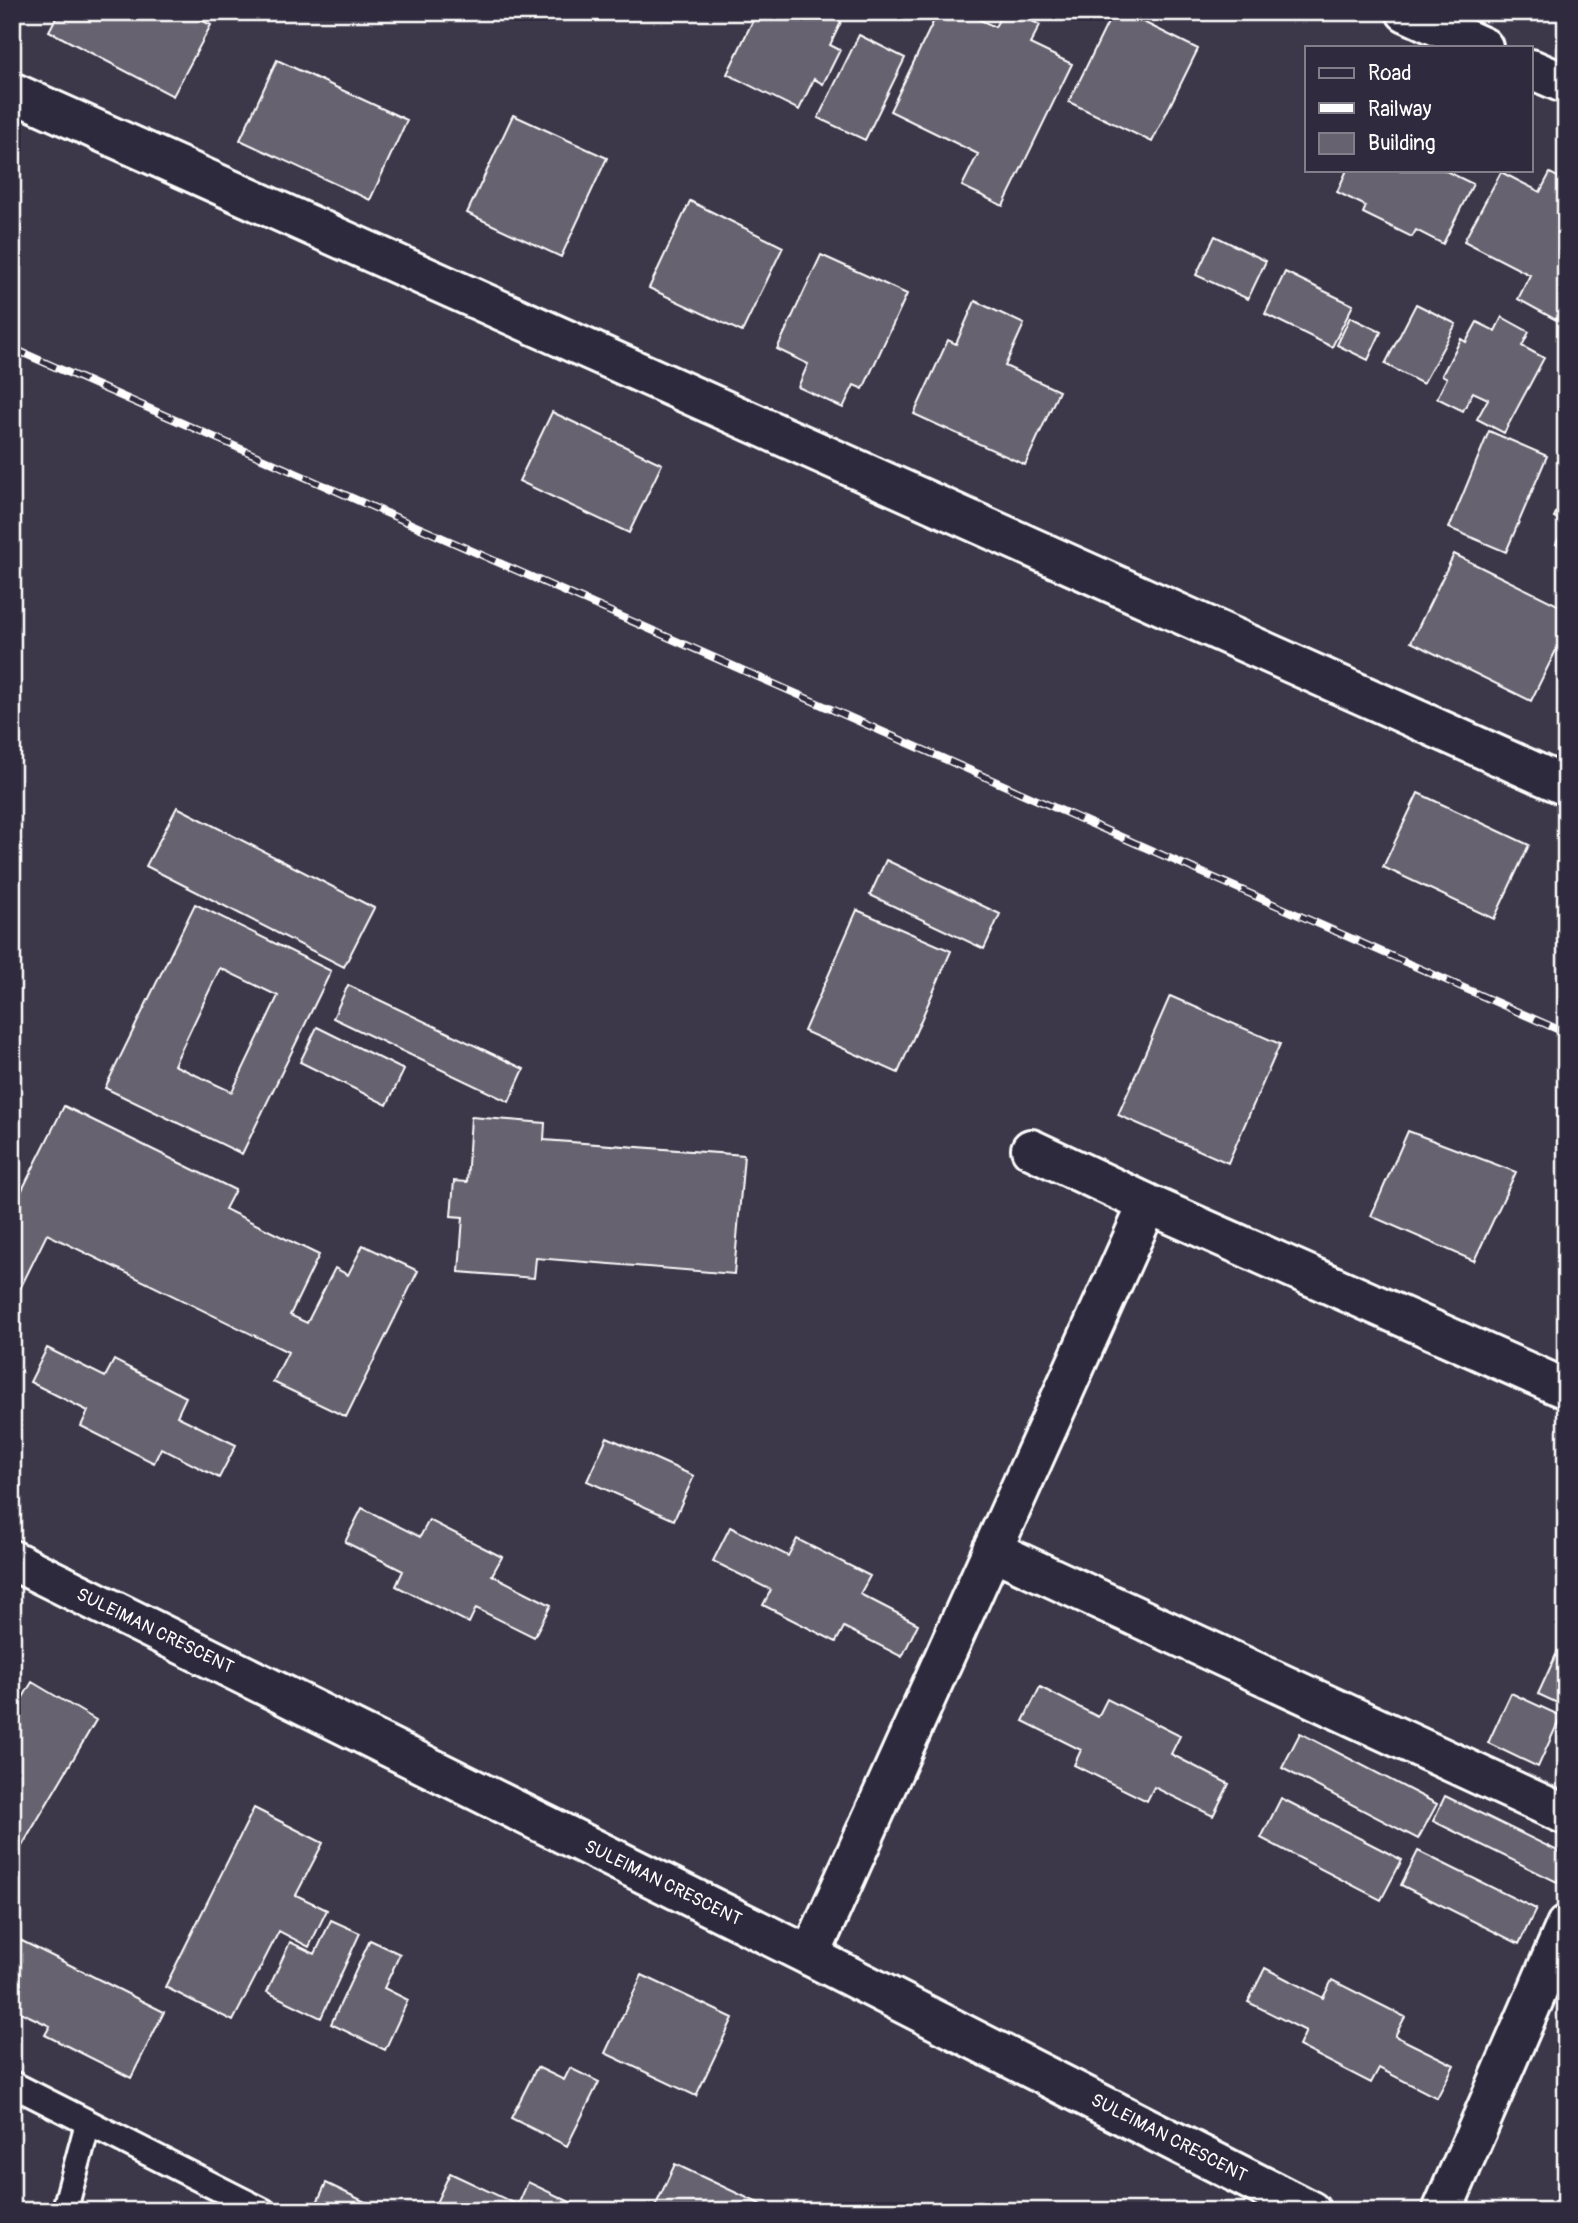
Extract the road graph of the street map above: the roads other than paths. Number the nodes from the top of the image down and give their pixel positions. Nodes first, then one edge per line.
1 (1405, 12) edge
2 (1481, 46) edge
3 (1532, 69) edge
4 (1566, 85) edge
5 (12, 92) edge
6 (1566, 786) edge
7 (1031, 1149) dead end
8 (1148, 1204) junction
9 (1566, 1389) edge
10 (992, 1550) junction
11 (12, 1560) edge
12 (1566, 1815) edge
13 (1566, 1925) edge
14 (810, 1956) junction
15 (12, 2084) edge
16 (89, 2123) junction
17 (69, 2211) edge
18 (263, 2211) edge
19 (1311, 2211) edge
20 (1442, 2211) edge

1 - 2 street
3 - 4 street
5 - 6 street
7 - 8 street
8 - 9 street
8 - 10 street
10 - 12 street
10 - 14 street
11 - 14 street, SULEIMAN CRESCENT
13 - 20 street
14 - 19 street, SULEIMAN CRESCENT
15 - 16 lane
16 - 17 lane
16 - 18 lane

